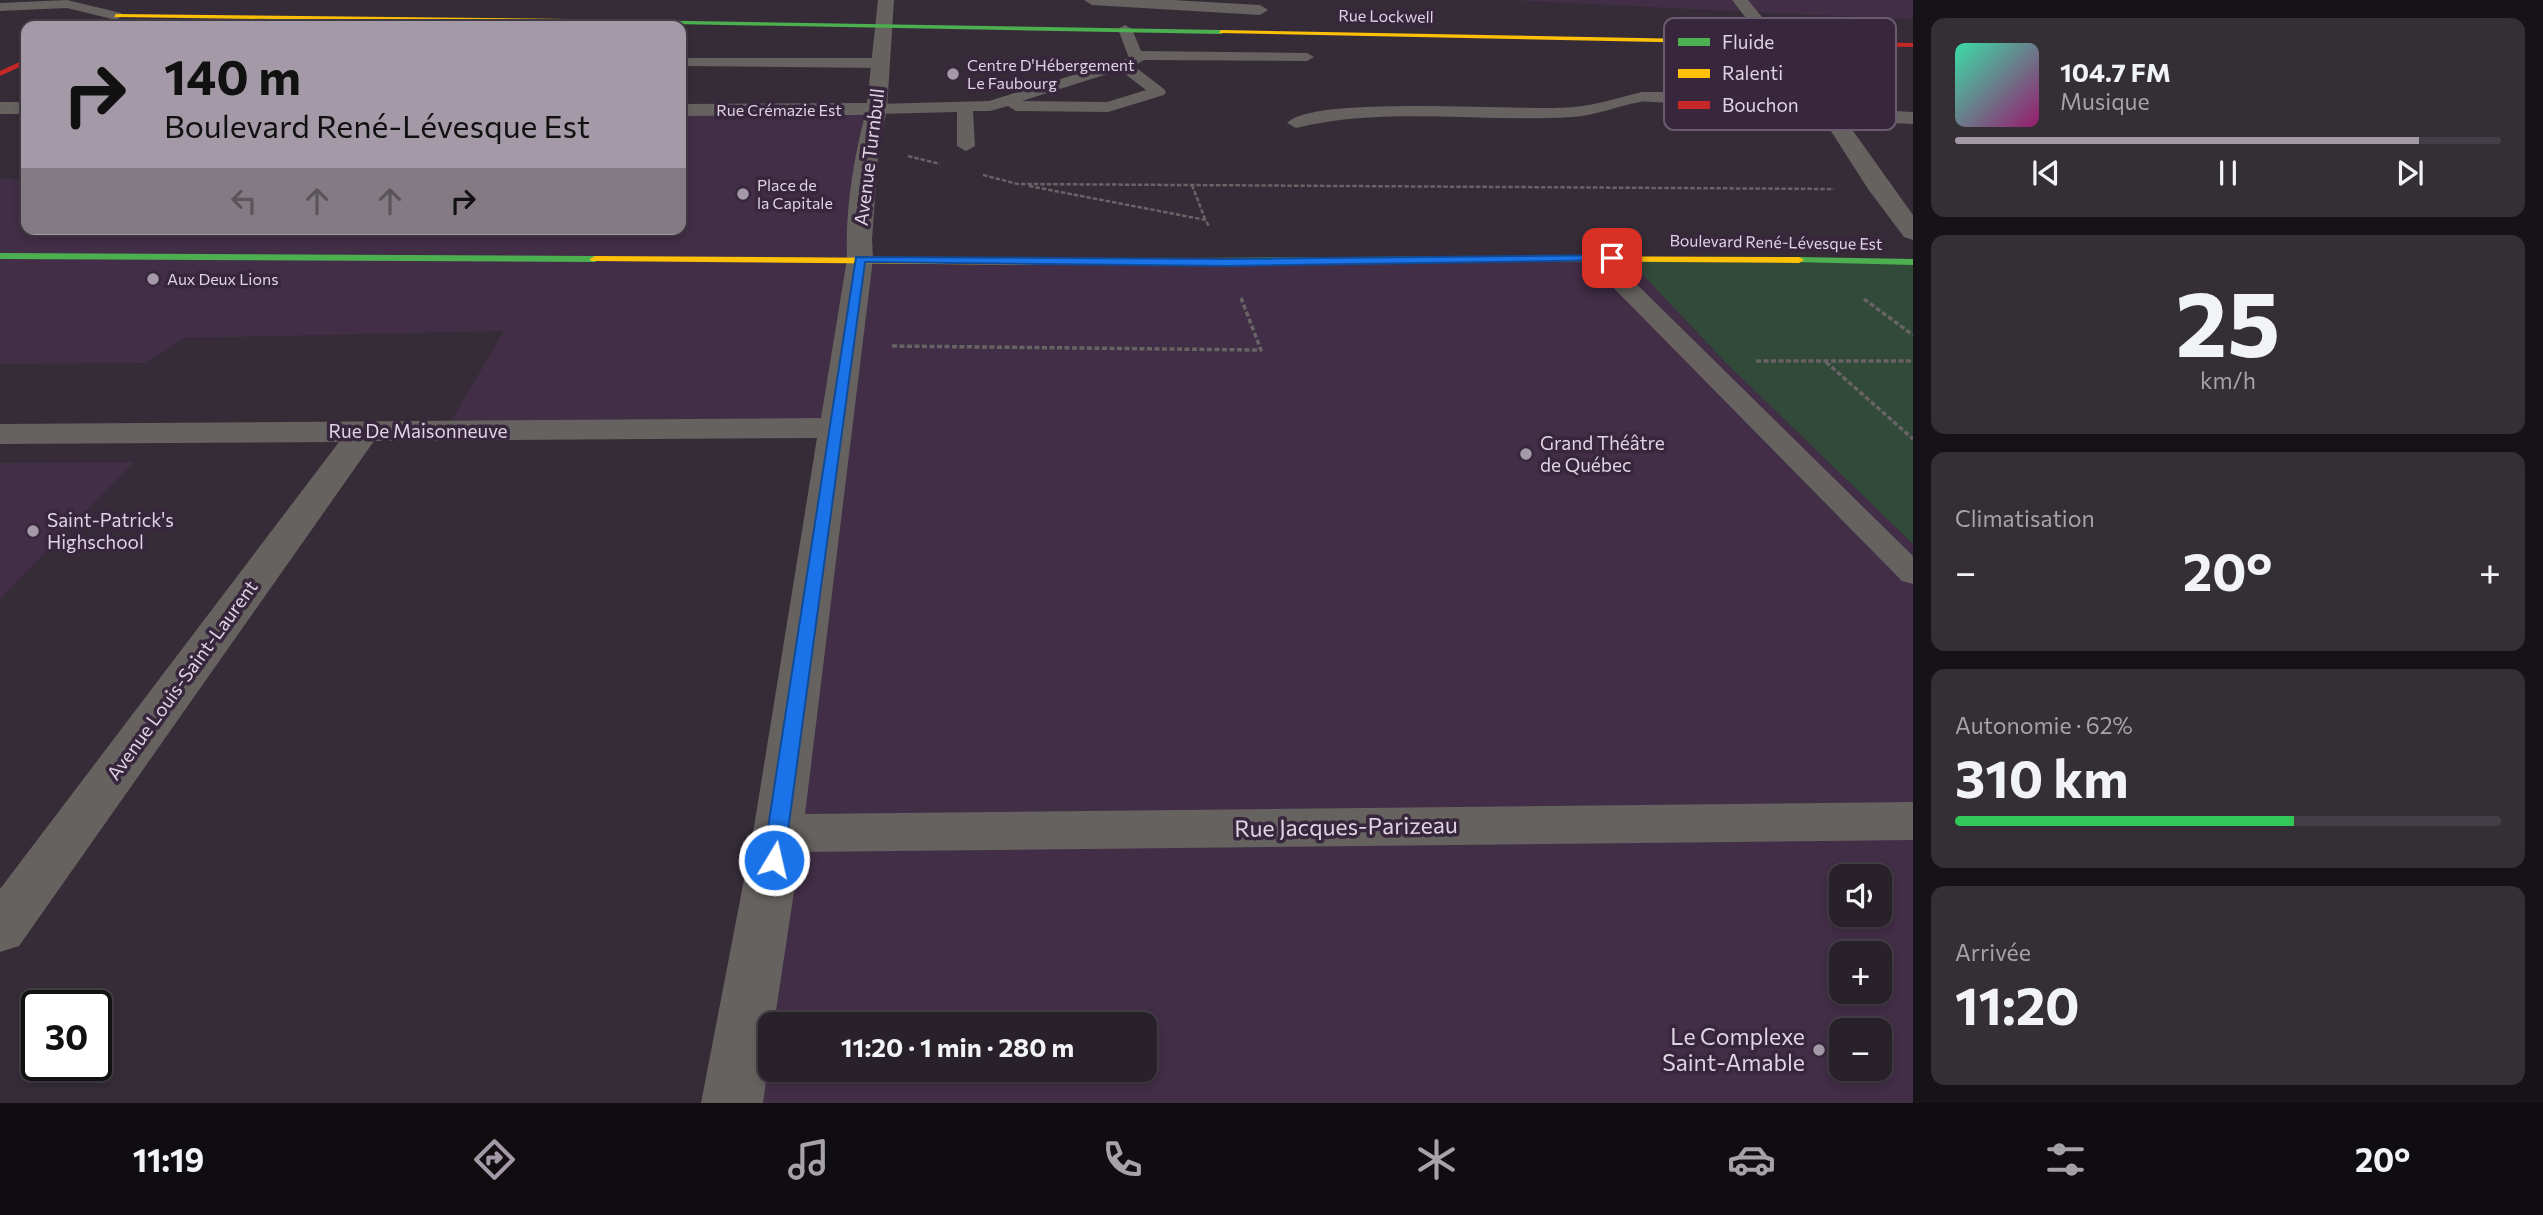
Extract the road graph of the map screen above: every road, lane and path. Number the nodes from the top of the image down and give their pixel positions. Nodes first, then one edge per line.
1 (147, 0) edge
2 (886, 0) edge
3 (1092, 0) edge
4 (1740, 0) edge
5 (0, 7) edge
6 (1260, 10) dead end
7 (116, 16) junction
8 (1755, 18) edge
9 (106, 21) edge
10 (543, 21) edge
11 (686, 23) edge
12 (885, 25) junction
13 (1125, 29) junction
14 (1664, 39) edge
15 (1138, 55) junction
16 (1307, 57) dead end
17 (686, 62) edge
18 (880, 63) junction
19 (21, 64) edge
20 (1122, 64) junction
21 (0, 74) edge
22 (1043, 88) junction
23 (1158, 92) junction
24 (1664, 97) edge
25 (990, 106) junction
26 (965, 107) junction
27 (0, 108) edge
28 (21, 108) edge
29 (877, 109) junction
30 (686, 110) edge
31 (1296, 123) dead end
32 (1841, 130) edge
33 (867, 145) junction
34 (966, 146) dead end
35 (944, 165) dead end
36 (981, 174) dead end
37 (1018, 184) junction
38 (1192, 185) junction
39 (1880, 189) junction
40 (1913, 191) edge
41 (1206, 220) junction
42 (1913, 232) edge
43 (0, 256) edge
44 (1597, 258) junction
45 (860, 259) junction
46 (1913, 261) edge
47 (1227, 262) junction
48 (1855, 292) dead end
49 (1913, 335) edge
50 (847, 346) junction
51 (1750, 361) dead end
52 (1913, 361) edge
53 (1825, 362) junction
54 (835, 428) junction
55 (364, 431) junction
56 (0, 434) edge
57 (1913, 439) edge
58 (1913, 574) edge
59 (1913, 821) edge
60 (778, 833) junction
61 (0, 930) edge
62 (732, 1103) edge

1 - 7 street
2 - 12 street, Avenue Turnbull
3 - 6 street
4 - 8 street
5 - 7 lane
7 - 9 street
7 - 10 street, Rue Lockwell
11 - 12 street, Rue Lockwell
12 - 13 street, Rue Lockwell
12 - 18 street, Avenue Turnbull
13 - 14 street, Rue Lockwell
13 - 15 lane
15 - 16 lane
15 - 20 lane
17 - 18 lane
18 - 29 street, Avenue Turnbull
19 - 21 street
20 - 22 lane
20 - 23 lane
22 - 23 lane
22 - 25 lane
23 - 25 lane
24 - 31 lane
25 - 26 lane
26 - 29 lane
26 - 34 lane
27 - 28 street
29 - 30 street, Rue Crémazie Est
29 - 33 street, Avenue Turnbull
32 - 39 street
33 - 35 path
33 - 45 street, Avenue Turnbull
36 - 37 path
37 - 38 path
37 - 41 path
38 - 39 path
38 - 41 path
39 - 40 street
39 - 42 street
41 - 47 path
43 - 45 street, Boulevard René-Lévesque Est
44 - 46 street, Boulevard René-Lévesque Est
44 - 47 street, Boulevard René-Lévesque Est
44 - 58 lane
45 - 47 street, Boulevard René-Lévesque Est
45 - 50 street, Avenue Turnbull
47 - 50 path
48 - 49 path
50 - 54 street, Avenue Turnbull
51 - 53 path
52 - 53 path
53 - 57 path
54 - 55 street, Rue De Maisonneuve
54 - 60 street, Avenue Turnbull
55 - 56 street, Rue De Maisonneuve
55 - 61 street, Avenue Louis-Saint-Laurent
59 - 60 street, Rue Jacques-Parizeau
60 - 62 street, Avenue Turnbull

